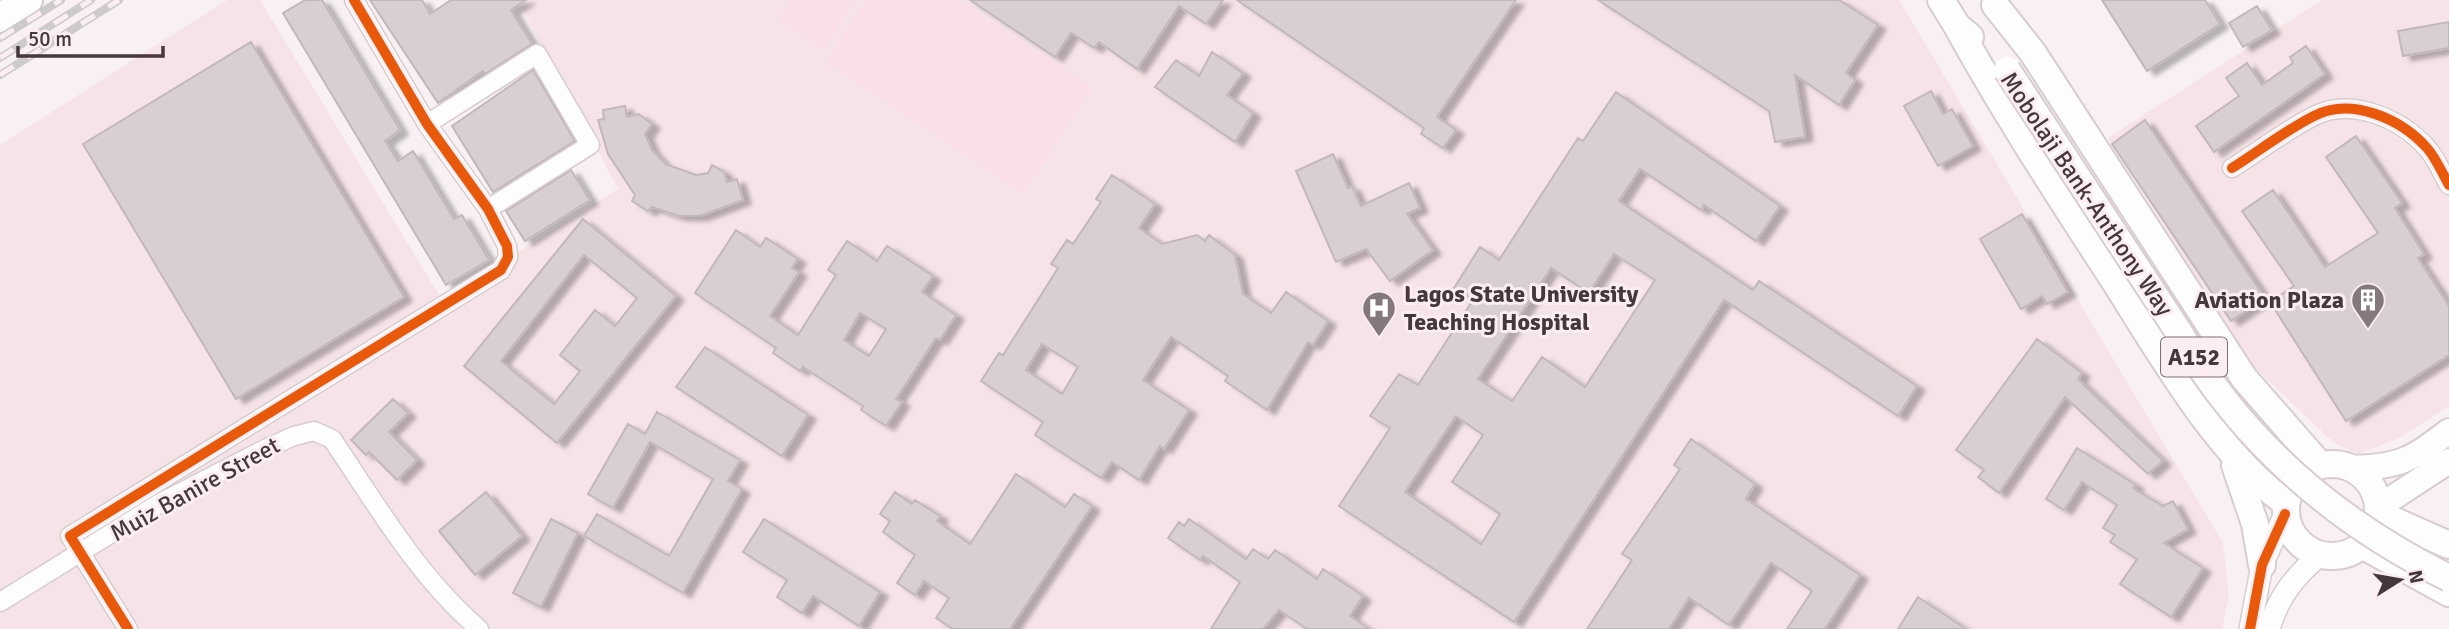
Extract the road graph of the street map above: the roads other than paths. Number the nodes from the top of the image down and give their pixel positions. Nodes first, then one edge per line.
1 (28, 0) edge
2 (354, 0) edge
3 (1941, 0) edge
4 (1993, 2) edge
5 (0, 18) edge
6 (1958, 26) junction
7 (2013, 66) junction
8 (427, 124) junction
9 (2232, 168) dead end
10 (2449, 185) edge
11 (488, 209) junction
12 (2217, 338) junction
13 (2171, 370) junction
14 (2449, 431) edge
15 (2228, 447) junction
16 (2449, 461) edge
17 (2320, 465) junction
18 (2351, 468) junction
19 (2286, 508) junction
20 (2378, 511) junction
21 (2362, 545) junction
22 (2449, 545) edge
23 (79, 554) junction
24 (2320, 555) junction
25 (2449, 561) edge
26 (2262, 565) junction
27 (2449, 578) edge
28 (2449, 593) edge
29 (0, 602) edge
30 (128, 629) edge
31 (479, 629) edge
32 (2250, 629) edge
33 (2269, 629) edge

1 - 5 highway
2 - 8 street
3 - 6 main road, Mobolaji Bank-Anthony Way / A152
4 - 7 main road, Mobolaji Bank-Anthony Way / A152
4 - 12 main road
6 - 7 main road, Mobolaji Bank-Anthony Way / A152
6 - 13 main road
7 - 25 main road, Mobolaji Bank-Anthony Way / A152
7 - 27 main road, Mobolaji Bank-Anthony Way / A152, bridge
8 - 11 street
8 - 11 street
9 - 10 street
11 - 23 street
12 - 13 main road
12 - 17 main road
13 - 15 main road
14 - 18 main road
15 - 19 main road
15 - 26 main road
16 - 20 main road
17 - 18 main road
17 - 19 main road
18 - 20 main road
19 - 24 main road
19 - 26 street
20 - 21 main road
20 - 22 main road
21 - 24 main road
21 - 28 main road
23 - 29 street, Muiz Banire Street
23 - 30 street
23 - 31 street, Muiz Banire Street
24 - 33 street
26 - 32 street

